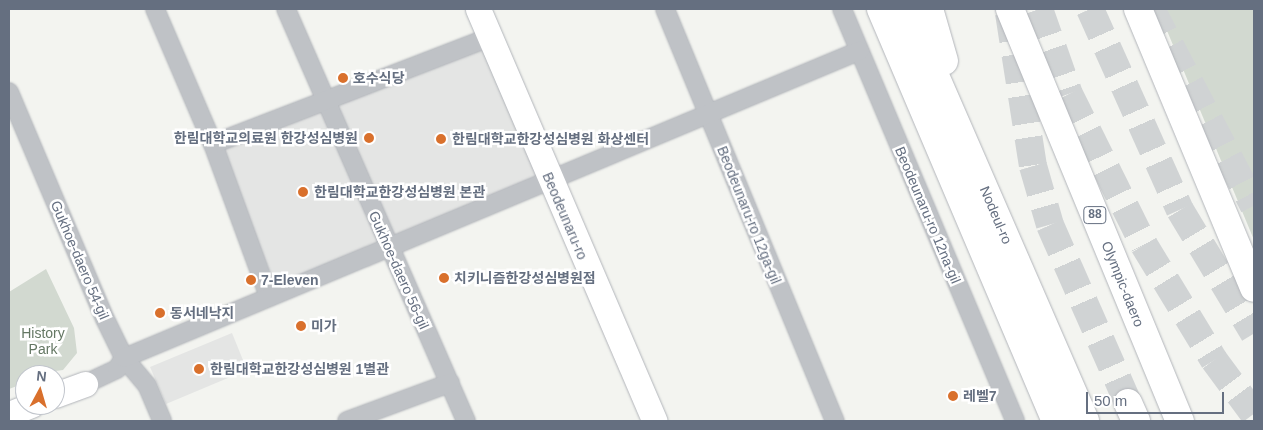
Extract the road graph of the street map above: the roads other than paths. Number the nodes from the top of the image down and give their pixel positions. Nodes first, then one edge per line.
1 (155, 9) edge
2 (286, 9) edge
3 (478, 9) edge
4 (665, 9) edge
5 (842, 9) edge
6 (861, 9) edge
7 (881, 9) edge
8 (906, 9) edge
9 (929, 9) edge
10 (1010, 9) edge
11 (1138, 9) edge
12 (490, 37) junction
13 (859, 51) junction
14 (9, 92) edge
15 (325, 102) junction
16 (920, 103) junction
17 (707, 113) junction
18 (213, 144) junction
19 (976, 166) junction
20 (549, 178) junction
21 (388, 246) junction
22 (1254, 288) edge
23 (269, 297) junction
24 (124, 358) junction
25 (450, 383) junction
26 (85, 384) joint
27 (65, 391) edge
28 (162, 421) edge
29 (347, 421) edge
30 (466, 421) edge
31 (655, 421) edge
32 (834, 421) edge
33 (1014, 421) edge
34 (1056, 421) edge
35 (1084, 421) edge
36 (1180, 421) edge

1 - 18 street
2 - 15 street, Gukhoe-daero 56-gil
3 - 12 main road, Beodeunaru-ro
4 - 17 street, Beodeunaru-ro 12ga-gil
5 - 13 street, Beodeunaru-ro 12na-gil
6 - 16 main road
7 - 16 main road, Nodeul-ro
8 - 19 main road, Nodeul-ro
9 - 19 main road
10 - 36 main road, Olympic-daero / 88
11 - 22 main road
12 - 15 street
12 - 20 main road, Beodeunaru-ro
13 - 17 street
13 - 33 street, Beodeunaru-ro 12na-gil
14 - 24 street, Gukhoe-daero 54-gil
15 - 18 street
15 - 21 street, Gukhoe-daero 56-gil
16 - 34 main road, Nodeul-ro
17 - 20 street
17 - 32 street, Beodeunaru-ro 12ga-gil
18 - 23 street
19 - 35 main road, Nodeul-ro
20 - 21 street
20 - 31 main road, Beodeunaru-ro
21 - 23 street
21 - 25 street, Gukhoe-daero 56-gil
23 - 24 street
24 - 26 street
24 - 28 street, Gukhoe-daero 54-gil
25 - 29 street
25 - 30 street, Gukhoe-daero 56-gil
26 - 27 main road

